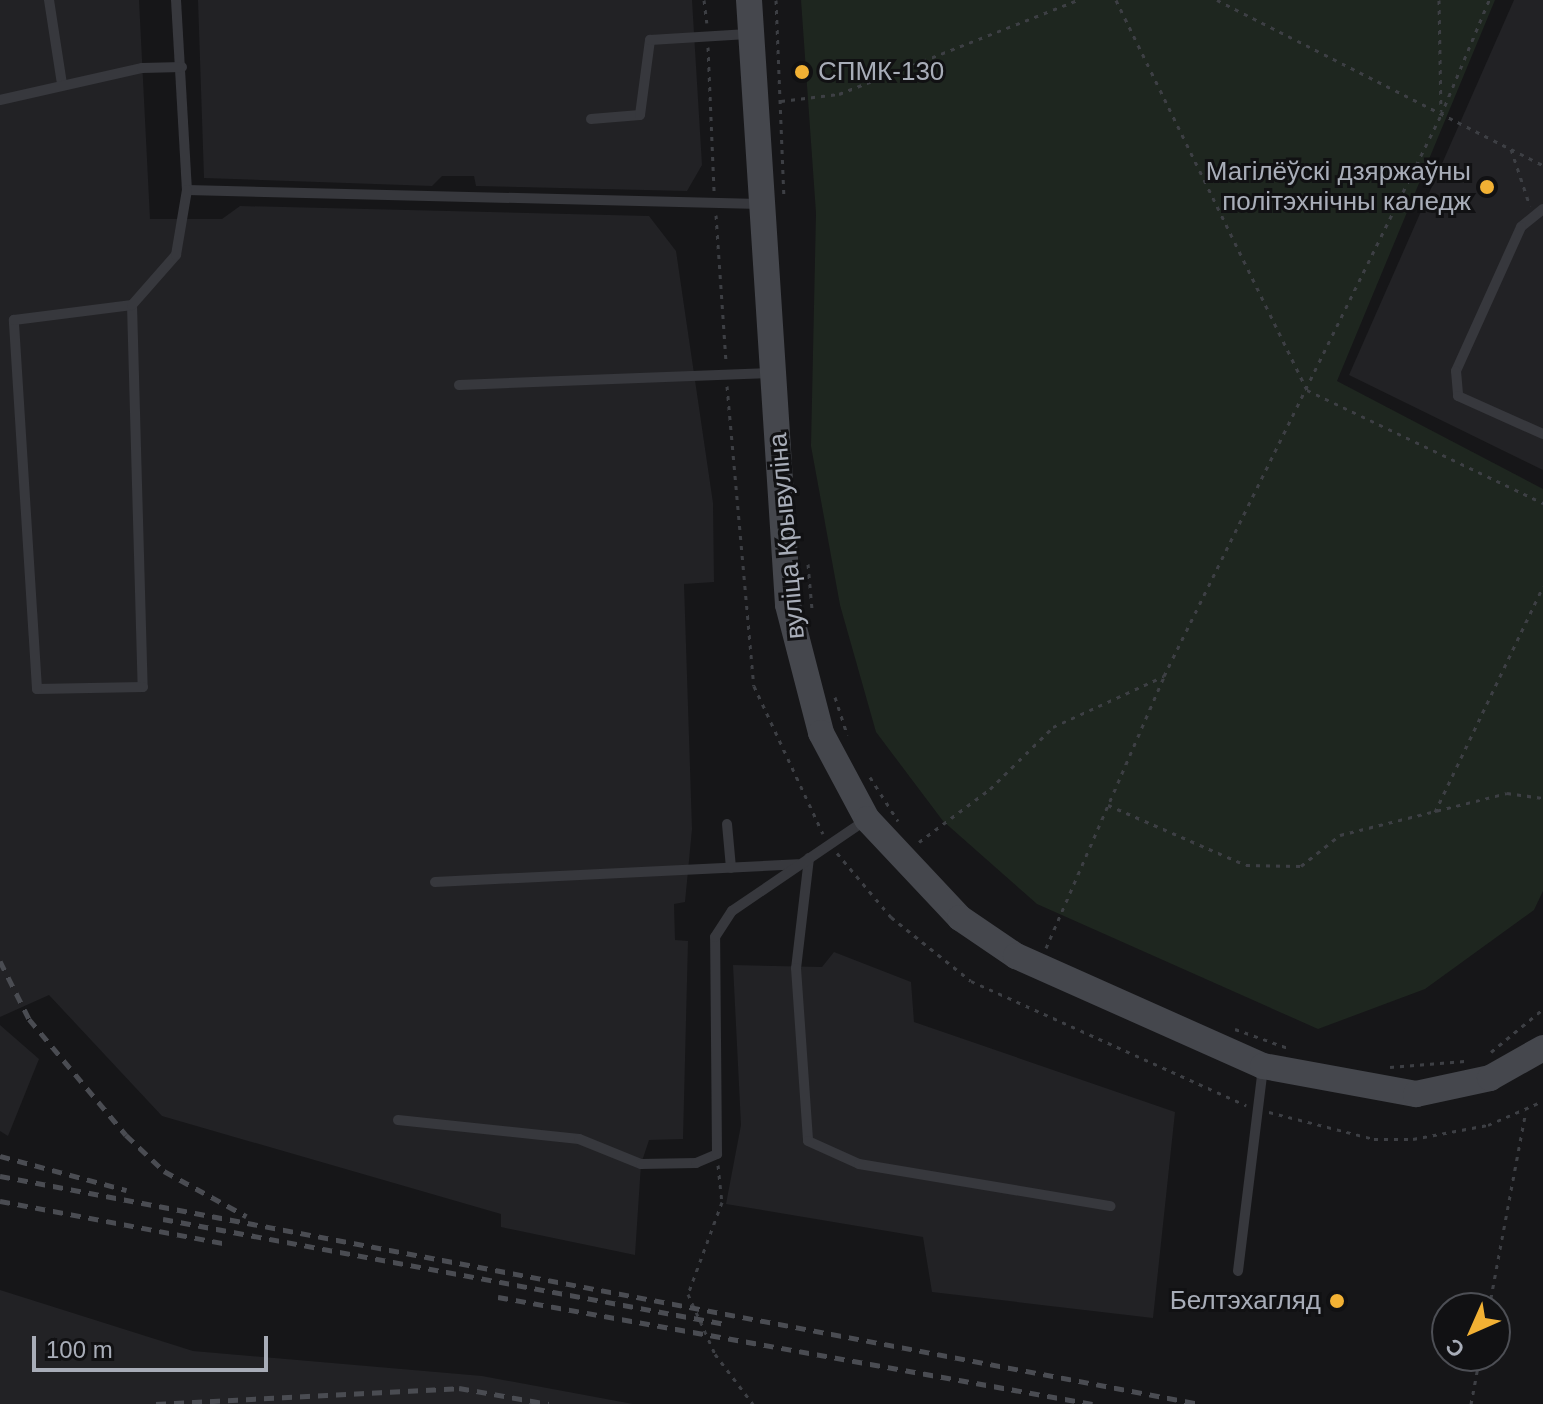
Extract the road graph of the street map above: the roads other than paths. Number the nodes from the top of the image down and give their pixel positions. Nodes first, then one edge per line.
1 (49, 0) edge
2 (176, 0) edge
3 (749, 0) edge
4 (750, 34) junction
5 (182, 67) junction
6 (62, 84) junction
7 (0, 100) edge
8 (591, 119) dead end
9 (187, 190) junction
10 (772, 205) junction
11 (1538, 211) edge
12 (132, 305) junction
13 (772, 372) junction
14 (459, 385) dead end
15 (1543, 434) edge
16 (867, 819) junction
17 (727, 824) dead end
18 (804, 861) junction
19 (731, 868) junction
20 (435, 882) dead end
21 (1542, 1051) edge
22 (1263, 1066) junction
23 (398, 1120) dead end
24 (1111, 1206) dead end
25 (1238, 1271) dead end

1 - 6 lane
2 - 5 lane
3 - 4 main road, вуліца Крывуліна
4 - 8 lane
4 - 10 main road, вуліца Крывуліна
5 - 6 lane
5 - 9 lane
6 - 7 lane
9 - 10 lane
9 - 12 lane
10 - 13 main road, вуліца Крывуліна
11 - 15 lane
12 - 12 lane
13 - 14 lane
13 - 16 main road, вуліца Крывуліна
16 - 18 lane
16 - 22 main road, вуліца Крывуліна
17 - 19 lane
18 - 19 lane
18 - 23 lane
18 - 24 lane
19 - 20 lane
21 - 22 main road, вуліца Крывуліна
22 - 25 lane

